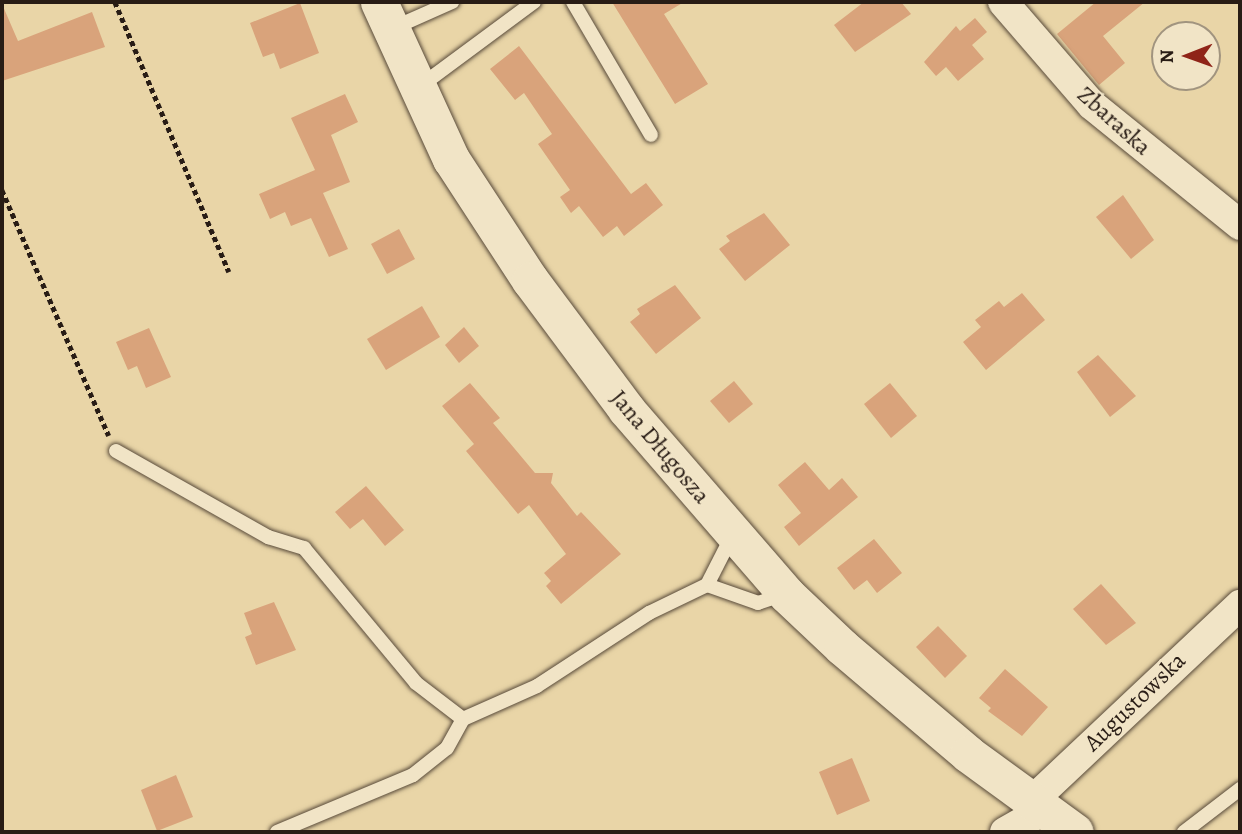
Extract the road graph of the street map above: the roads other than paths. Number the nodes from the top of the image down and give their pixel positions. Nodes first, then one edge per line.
1 (452, 2) edge
2 (534, 2) edge
3 (573, 2) edge
4 (1003, 2) edge
5 (384, 16) edge
6 (414, 89) junction
7 (651, 135) dead end
8 (1240, 225) edge
9 (116, 451) road end
10 (734, 533) junction
11 (707, 586) junction
12 (786, 594) junction
13 (1240, 605) edge
14 (463, 719) junction
15 (1240, 789) edge
16 (1038, 806) junction
17 (277, 832) edge
18 (1004, 832) edge
19 (1075, 832) edge
20 (1184, 832) edge

1 - 5 lane
2 - 6 lane
3 - 7 lane
4 - 8 street, Zbaraska
5 - 6 street, Jana Długosza
6 - 10 street, Jana Długosza
9 - 14 lane
10 - 11 lane
10 - 12 street, Jana Długosza
11 - 12 lane
11 - 14 lane
12 - 16 street, Jana Długosza
13 - 16 street, Augustowska
14 - 17 lane
15 - 20 lane
16 - 18 street
16 - 19 street, Jana Długosza

